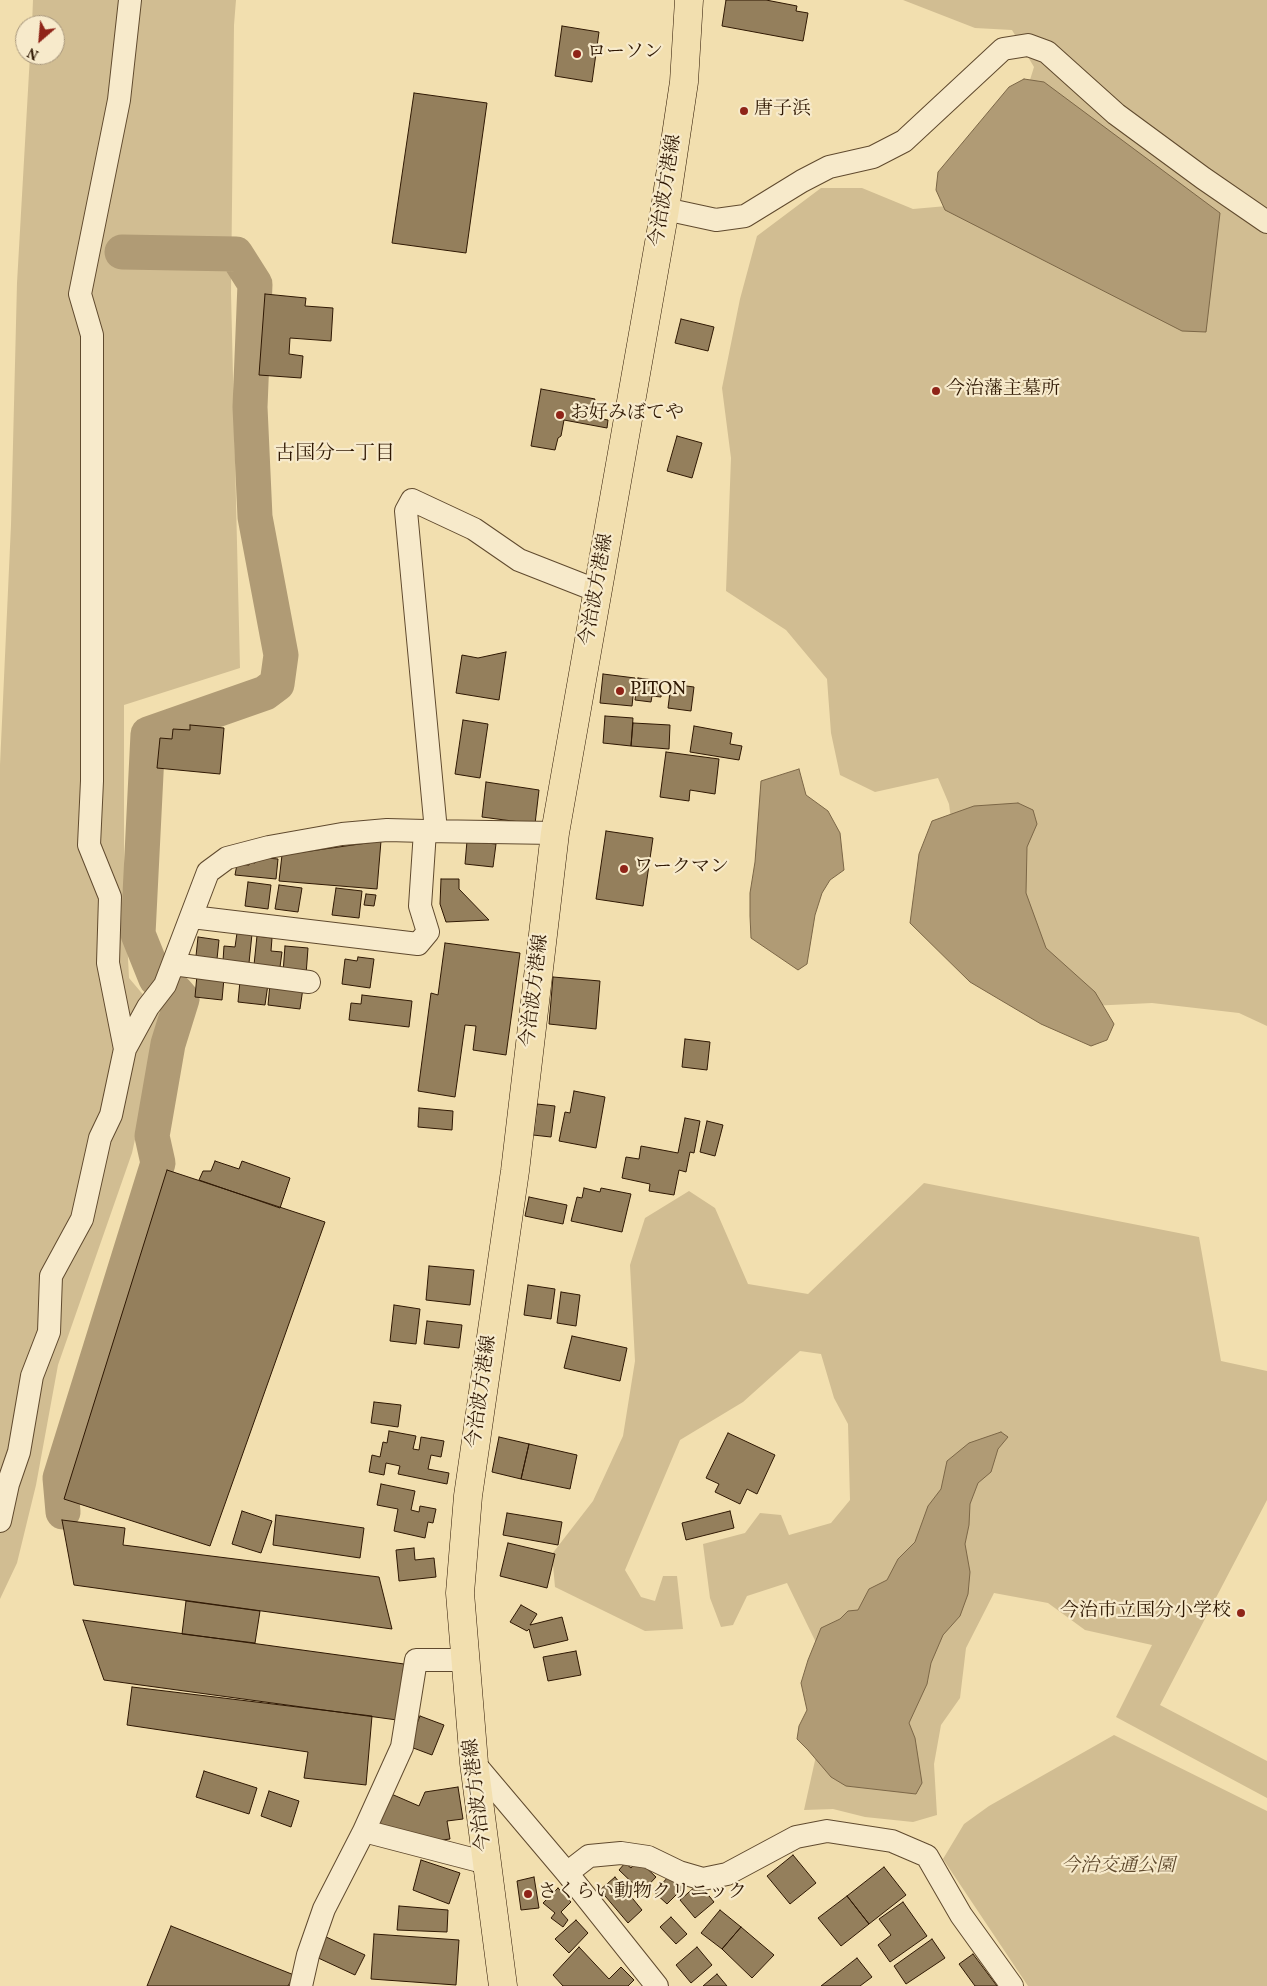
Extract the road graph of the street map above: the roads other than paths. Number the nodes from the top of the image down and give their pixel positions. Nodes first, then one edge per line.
1 (130, 0) edge
2 (689, 0) edge
3 (665, 209) junction
4 (1267, 222) edge
5 (598, 591) junction
6 (430, 831) junction
7 (555, 833) junction
8 (192, 917) junction
9 (173, 964) junction
10 (309, 982) dead end
11 (125, 1049) junction
12 (0, 1521) edge
13 (466, 1660) junction
14 (474, 1763) junction
15 (364, 1831) junction
16 (487, 1863) junction
17 (568, 1872) junction
18 (301, 1986) edge
19 (503, 1986) edge
20 (657, 1986) edge
21 (1012, 1986) edge

1 - 11 street
2 - 3 main road, 今治波方港線
3 - 4 street
3 - 5 main road, 今治波方港線
5 - 6 street
5 - 7 main road, 今治波方港線
6 - 7 street
6 - 8 street
6 - 8 street
7 - 13 main road, 今治波方港線
8 - 9 street
9 - 10 street
9 - 11 street
11 - 12 street
13 - 14 main road, 今治波方港線
13 - 15 street
14 - 16 main road, 今治波方港線
14 - 17 street
15 - 16 street
15 - 18 street
16 - 19 main road, 今治波方港線
17 - 20 street
17 - 21 street

